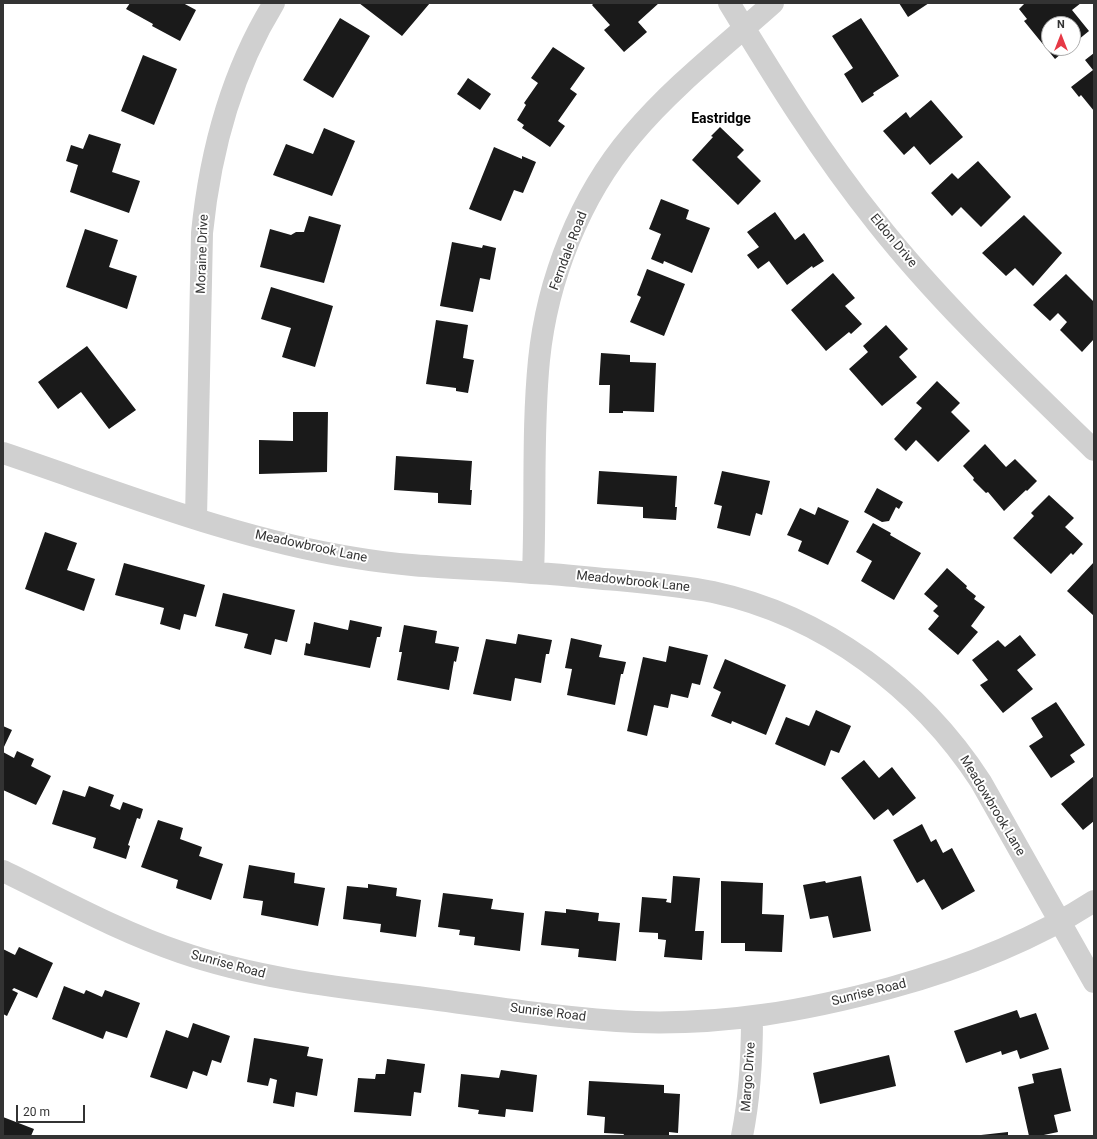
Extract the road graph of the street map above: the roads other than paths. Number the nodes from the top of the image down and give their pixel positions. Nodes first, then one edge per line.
1 (274, 3) edge
2 (729, 3) edge
3 (773, 3) edge
4 (744, 28) junction
5 (1094, 450) edge
6 (3, 453) edge
7 (196, 518) junction
8 (533, 573) junction
9 (3, 871) edge
10 (1094, 901) edge
11 (1059, 922) junction
12 (1094, 982) edge
13 (752, 1018) junction
14 (742, 1136) edge

1 - 7 street, Moraine Drive
2 - 4 street, Eldon Drive
3 - 4 street, Ferndale Road
4 - 5 street, Eldon Drive
4 - 8 street, Ferndale Road
6 - 7 street, Meadowbrook Lane
7 - 8 street, Meadowbrook Lane
8 - 11 street, Meadowbrook Lane
9 - 13 street, Sunrise Road
10 - 11 street, Sunrise Road
11 - 12 street, Meadowbrook Lane
11 - 13 street, Sunrise Road
13 - 14 street, Margo Drive

